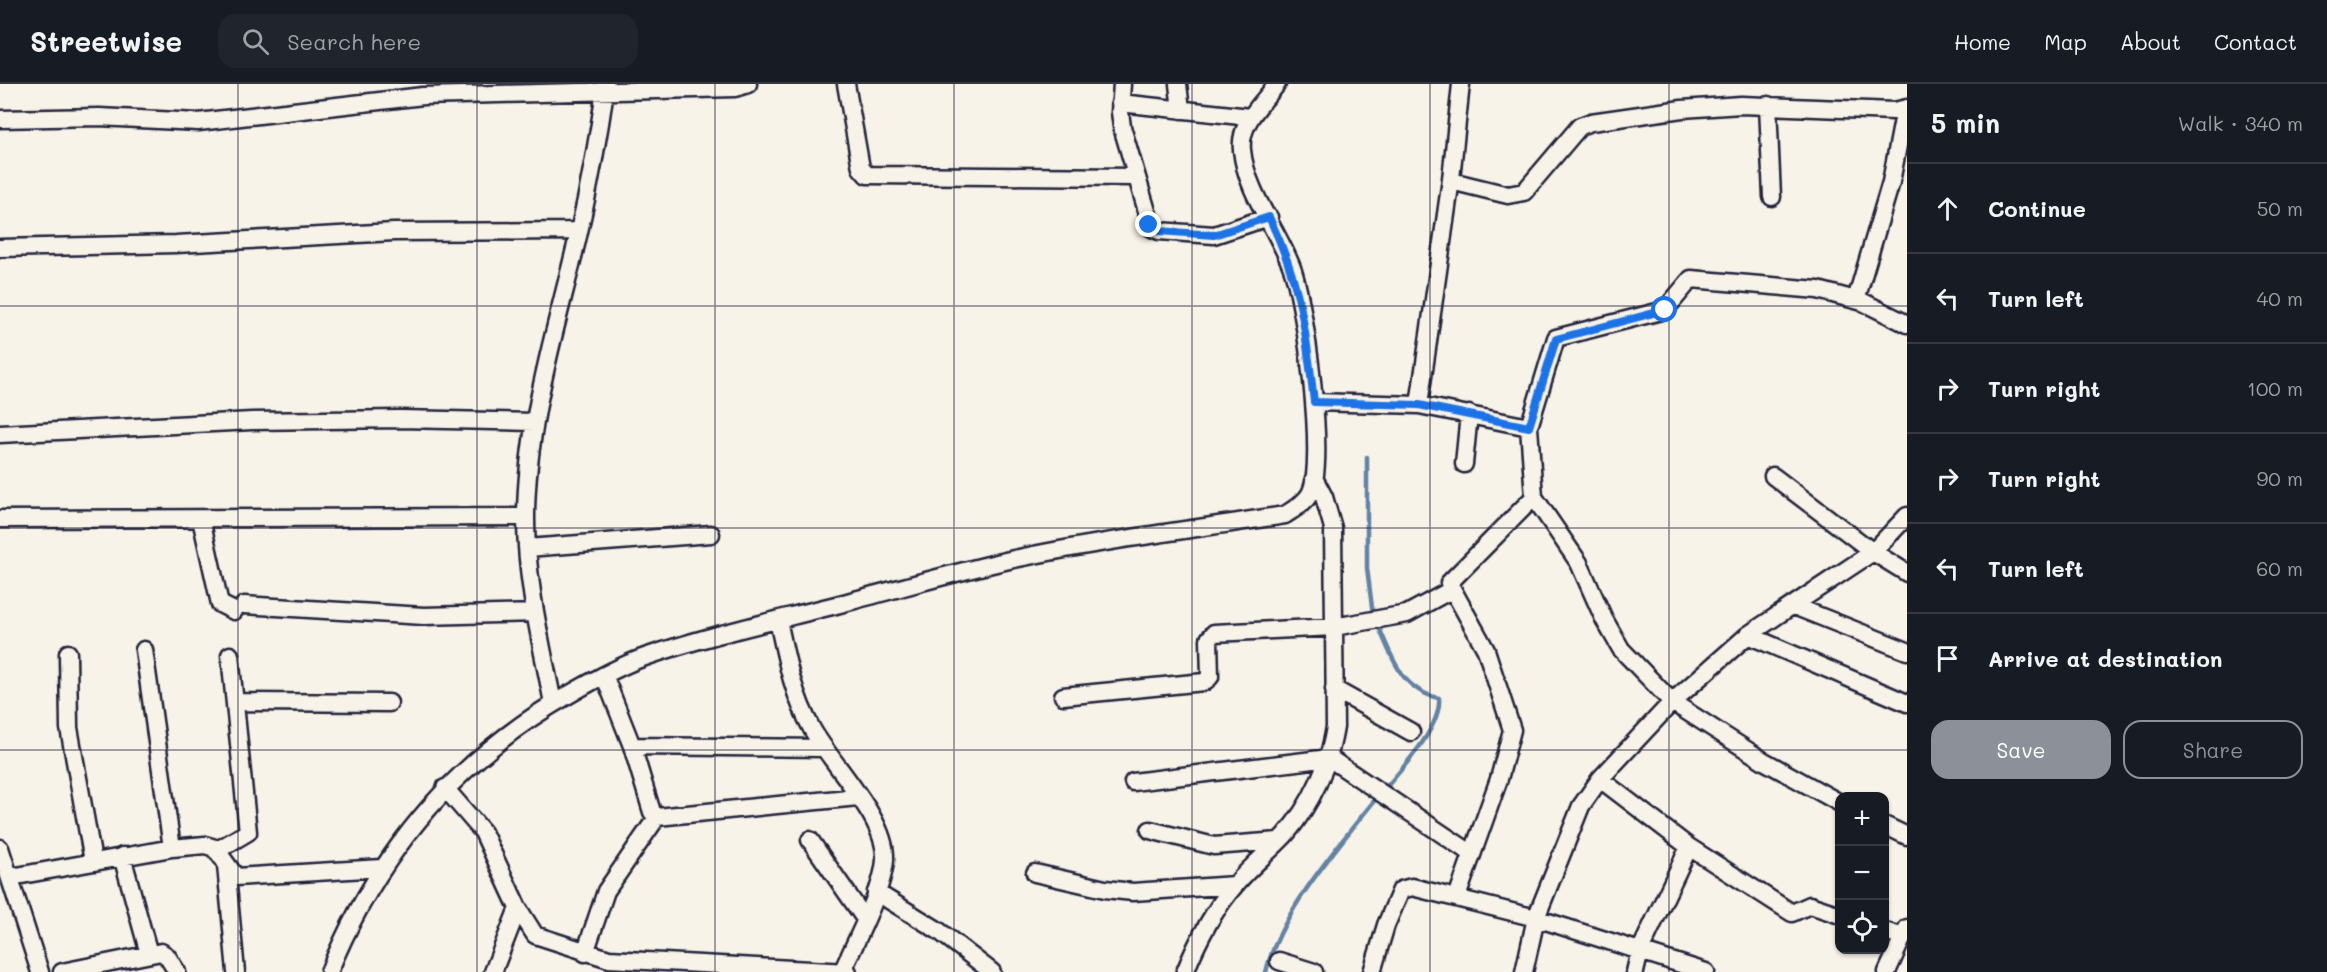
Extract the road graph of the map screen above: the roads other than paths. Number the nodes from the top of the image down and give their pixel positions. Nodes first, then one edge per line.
1 (748, 84) edge
2 (846, 84) edge
3 (1122, 84) edge
4 (1178, 84) edge
5 (1277, 84) edge
6 (1461, 84) edge
7 (606, 87) edge
8 (1120, 103) junction
9 (1768, 105) junction
10 (1906, 108) edge
11 (1181, 110) junction
12 (1250, 117) junction
13 (0, 119) edge
14 (1136, 177) junction
15 (1451, 181) junction
16 (1772, 197) dead end
17 (1269, 217) junction
18 (579, 231) junction
19 (0, 248) edge
20 (1856, 300) junction
21 (1907, 324) edge
22 (1314, 402) junction
23 (1419, 405) junction
24 (1469, 414) junction
25 (534, 422) junction
26 (1529, 427) junction
27 (0, 434) edge
28 (1464, 464) dead end
29 (1773, 476) dead end
30 (1314, 478) junction
31 (1534, 497) junction
32 (1907, 516) edge
33 (526, 517) junction
34 (0, 519) edge
35 (201, 519) junction
36 (711, 534) dead end
37 (527, 548) junction
38 (1873, 552) junction
39 (1907, 573) edge
40 (1451, 590) junction
41 (1794, 606) junction
42 (535, 613) junction
43 (778, 620) junction
44 (1334, 627) junction
45 (1748, 635) junction
46 (144, 650) dead end
47 (1907, 651) edge
48 (68, 653) dead end
49 (230, 655) dead end
50 (604, 675) junction
51 (1334, 689) junction
52 (1063, 696) dead end
53 (235, 702) junction
54 (1672, 702) junction
55 (389, 703) dead end
56 (1907, 703) edge
57 (553, 704) junction
58 (1411, 732) dead end
59 (632, 746) junction
60 (824, 748) junction
61 (1329, 758) junction
62 (1600, 779) junction
63 (1133, 782) dead end
64 (445, 788) junction
65 (858, 797) junction
66 (1835, 801) edge
67 (657, 818) junction
68 (1889, 827) edge
69 (1150, 830) dead end
70 (1907, 836) edge
71 (810, 840) dead end
72 (1279, 841) junction
73 (1689, 847) junction
74 (0, 848) edge
75 (172, 848) junction
76 (1472, 854) junction
77 (122, 856) junction
78 (221, 858) junction
79 (93, 861) junction
80 (382, 868) junction
81 (1035, 873) dead end
82 (11, 877) junction
83 (1235, 885) junction
84 (876, 892) junction
85 (1457, 897) junction
86 (518, 908) junction
87 (1835, 914) edge
88 (1536, 918) junction
89 (865, 919) junction
90 (1889, 931) edge
91 (1905, 933) edge
92 (1640, 951) junction
93 (149, 954) junction
94 (588, 954) junction
95 (1279, 961) dead end
96 (747, 970) edge
97 (846, 971) edge
98 (40, 972) edge
99 (62, 972) edge
100 (177, 972) edge
101 (236, 972) edge
102 (328, 972) edge
103 (493, 972) edge
104 (588, 972) edge
105 (992, 972) edge
106 (1185, 972) edge
107 (1314, 972) edge
108 (1372, 972) edge
109 (1524, 972) edge
110 (1635, 972) edge
111 (1706, 972) edge
112 (1887, 972) edge

1 - 7 street
2 - 14 street
3 - 8 street
4 - 11 street
5 - 12 street
6 - 15 street
7 - 13 street
7 - 18 street
8 - 11 street
8 - 14 street
9 - 10 street
9 - 15 street
9 - 16 street
10 - 20 street
11 - 12 street
12 - 17 street
14 - 17 street
15 - 23 street
17 - 22 street
18 - 19 street
18 - 25 street
20 - 21 street
20 - 26 street
22 - 23 street
22 - 30 street
23 - 24 street
24 - 26 street
24 - 28 street
25 - 27 street
25 - 33 street
26 - 31 street
29 - 38 street
30 - 43 street
30 - 44 street
31 - 40 street
31 - 54 street
32 - 38 street
33 - 35 street
33 - 37 street
34 - 35 street
35 - 42 street
36 - 37 street
37 - 42 street
38 - 39 street
38 - 41 street
40 - 44 street
40 - 76 street
41 - 45 street
41 - 47 street
42 - 57 street
43 - 50 street
43 - 60 street
44 - 51 street
44 - 52 street
45 - 54 street
45 - 56 street
46 - 75 street
48 - 79 street
49 - 53 street
50 - 57 street
50 - 59 street
51 - 58 street
51 - 61 street
53 - 55 street
53 - 78 street
54 - 62 street
54 - 66 street
57 - 64 street
59 - 60 street
59 - 67 street
60 - 65 street
61 - 63 street
61 - 72 street
61 - 76 street
62 - 73 street
62 - 88 street
64 - 80 street
64 - 86 street
65 - 67 street
65 - 84 street
67 - 94 street
68 - 70 street
69 - 72 street
71 - 89 street
72 - 83 street
73 - 87 street
73 - 92 street
74 - 82 street
75 - 77 street
75 - 78 street
76 - 85 street
77 - 79 street
77 - 93 street
78 - 80 street
78 - 101 street
79 - 82 street
80 - 102 street
81 - 83 street
82 - 98 street
83 - 106 street
84 - 89 street
84 - 105 street
85 - 88 street
85 - 108 street
86 - 94 street
86 - 103 street
88 - 92 street
88 - 109 street
89 - 97 street
90 - 91 street
91 - 112 street
92 - 110 street
92 - 111 street
93 - 99 street
93 - 100 street
94 - 96 street
94 - 104 street
95 - 107 street
96 - 97 street

